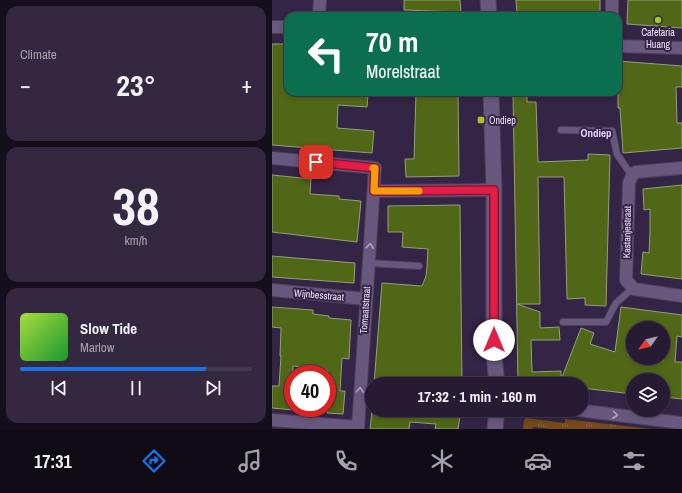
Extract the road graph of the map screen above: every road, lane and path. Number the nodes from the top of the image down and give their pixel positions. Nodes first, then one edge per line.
1 (320, 0) edge
2 (488, 0) edge
3 (612, 0) edge
4 (319, 12) edge
5 (489, 12) edge
6 (612, 12) edge
7 (272, 27) edge
8 (284, 27) edge
9 (622, 46) edge
10 (682, 48) edge
11 (491, 96) edge
12 (561, 130) dead end
13 (272, 158) edge
14 (682, 168) edge
15 (632, 176) junction
16 (494, 190) junction
17 (374, 191) junction
18 (368, 263) junction
19 (419, 266) dead end
20 (633, 288) junction
21 (272, 290) edge
22 (682, 296) edge
23 (366, 299) junction
24 (563, 322) dead end
25 (496, 377) edge
26 (589, 411) edge
27 (497, 417) edge
28 (272, 420) edge
29 (682, 423) edge
30 (358, 428) edge
31 (495, 429) edge

1 - 4 street
2 - 5 street
3 - 6 street
7 - 8 street
9 - 10 street
11 - 16 street
12 - 15 lane
13 - 17 street, Tomaatstraat
14 - 15 street
15 - 20 street, Kastanjestraat
16 - 17 street
16 - 25 street
18 -> 17 street, Tomaatstraat
18 - 19 lane
18 - 23 street, Tomaatstraat
20 - 22 street
20 - 24 lane
21 - 23 street, Wijnbesstraat
30 -> 23 street, Tomaatstraat
26 -> 29 street
27 - 31 street
28 - 30 street

